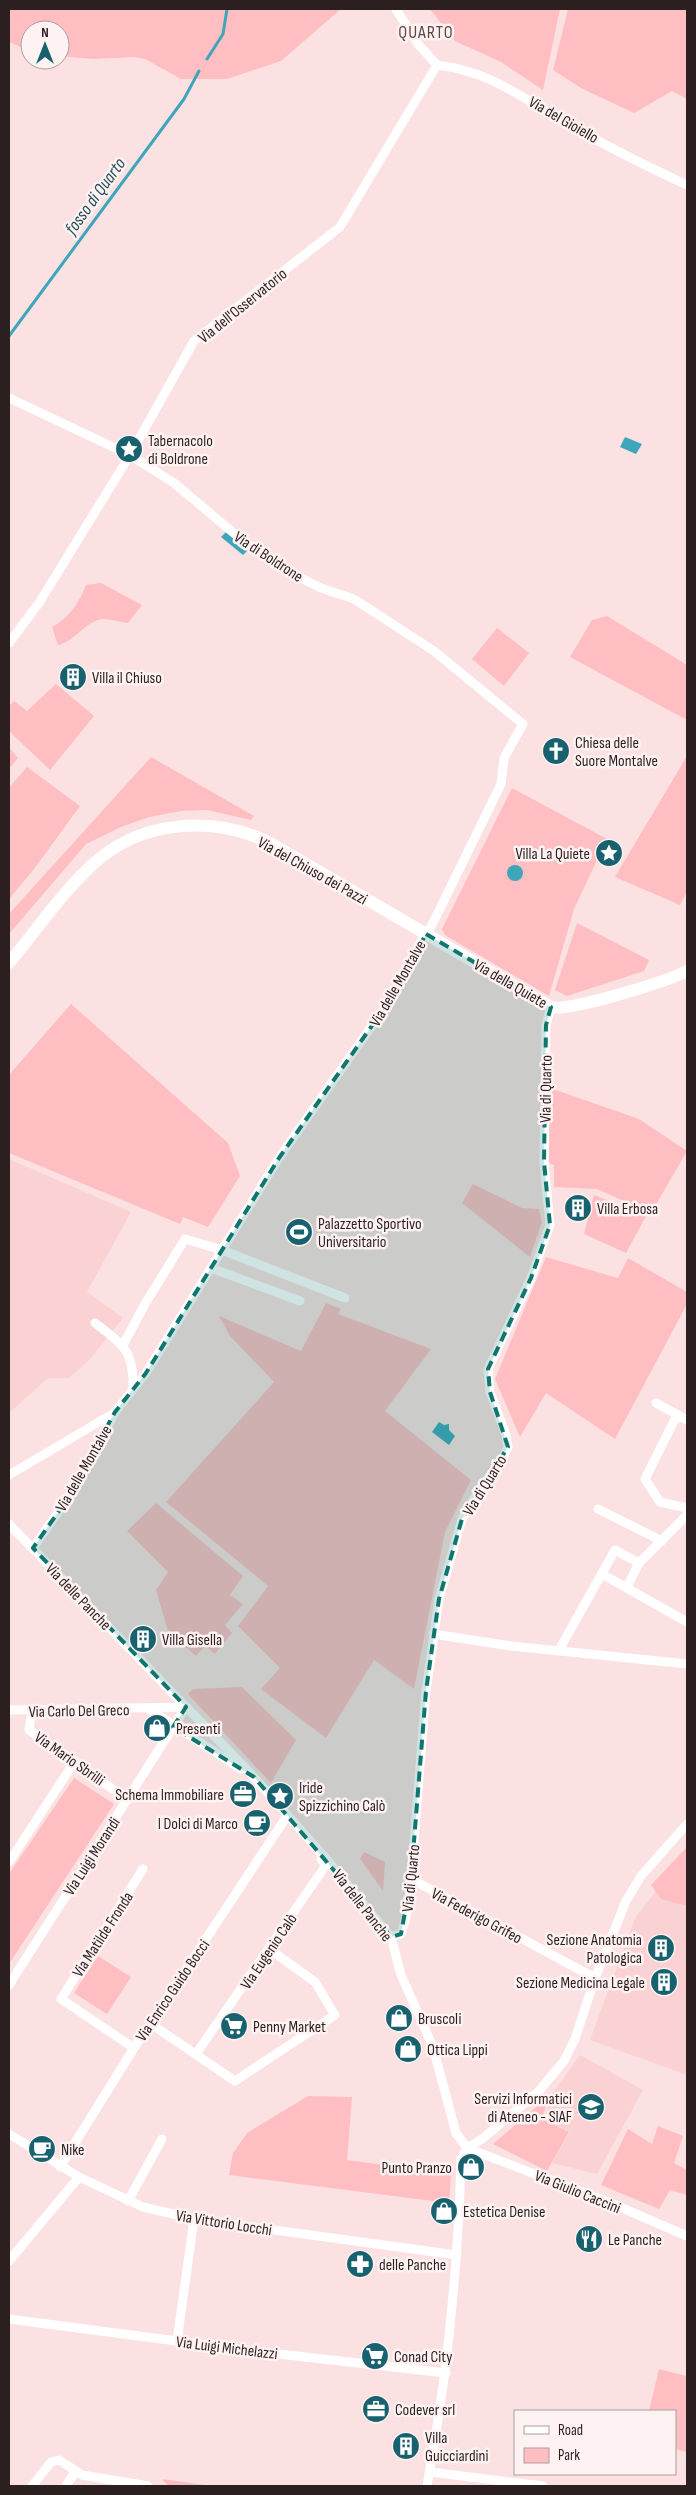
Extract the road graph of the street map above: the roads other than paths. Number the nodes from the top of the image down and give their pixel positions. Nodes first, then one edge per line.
1 (396, 9) edge
2 (437, 65) junction
3 (687, 185) edge
4 (9, 398) edge
5 (130, 455) junction
6 (9, 643) edge
7 (523, 724) joint
8 (426, 934) junction
9 (9, 964) edge
10 (687, 970) edge
11 (551, 1007) junction
12 (222, 1250) junction
13 (211, 1268) junction
14 (345, 1298) dead end
15 (300, 1301) dead end
16 (95, 1323) dead end
17 (123, 1345) junction
18 (133, 1386) junction
19 (656, 1403) dead end
20 (115, 1412) junction
21 (684, 1416) edge
22 (9, 1475) edge
23 (687, 1508) edge
24 (598, 1509) dead end
25 (687, 1515) edge
26 (9, 1524) edge
27 (662, 1541) junction
28 (33, 1548) junction
29 (639, 1563) junction
30 (602, 1574) junction
31 (627, 1587) junction
32 (687, 1622) edge
33 (433, 1634) junction
34 (559, 1650) junction
35 (687, 1664) edge
36 (186, 1707) junction
37 (149, 1709) junction
38 (9, 1710) edge
39 (36, 1710) junction
40 (173, 1727) junction
41 (75, 1762) junction
42 (254, 1777) junction
43 (128, 1800) junction
44 (287, 1816) junction
45 (687, 1824) edge
46 (316, 1848) junction
47 (9, 1862) edge
48 (143, 1869) dead end
49 (411, 1879) junction
50 (391, 1937) junction
51 (269, 1949) junction
52 (595, 1978) junction
53 (9, 1985) edge
54 (151, 2024) junction
55 (134, 2048) junction
56 (196, 2054) junction
57 (9, 2134) edge
58 (162, 2139) dead end
59 (467, 2148) junction
60 (60, 2167) junction
61 (79, 2178) junction
62 (128, 2201) junction
63 (194, 2219) junction
64 (687, 2236) edge
65 (457, 2255) junction
66 (9, 2261) edge
67 (9, 2319) edge
68 (177, 2341) junction
69 (446, 2373) junction
70 (75, 2472) junction
71 (430, 2472) junction
72 (118, 2481) junction
73 (32, 2486) edge
74 (66, 2486) edge
75 (126, 2486) edge
76 (148, 2486) edge
77 (427, 2486) edge
78 (543, 2486) edge

1 - 2 street
2 - 3 street, Via del Gioiello
2 - 5 street, Via dell'Osservatorio
4 - 5 street, Via di Boldrone
5 - 6 street, Via dell'Osservatorio
5 - 7 street, Via di Boldrone
7 - 8 street, Via delle Montalve
8 - 9 main road, Via del Chiuso dei Pazzi
8 - 11 main road, Via della Quiete
8 - 12 street, Via delle Montalve
10 - 11 main road, Via della Quiete
11 - 33 street, Via di Quarto
12 - 13 street, Via delle Montalve
12 - 14 street
12 - 17 street
13 - 15 street
13 - 18 street, Via delle Montalve
16 - 17 street
17 - 18 street
18 - 20 street, Via delle Montalve
19 - 21 street
20 - 22 street
20 - 28 street, Via delle Montalve
21 - 23 street
24 - 27 street
25 - 27 street
26 - 28 street, Via delle Panche
27 - 29 street
28 - 36 street, Via delle Panche
29 - 30 street
29 - 31 street
30 - 31 street
30 - 34 street
31 - 32 street
33 - 34 street
33 - 49 street, Via di Quarto
34 - 35 street
36 - 37 street, Via Carlo Del Greco
36 - 40 street, Via Luigi Morandi
36 - 42 street, Via delle Panche
37 - 39 street, Via Carlo Del Greco
37 - 40 street
38 - 39 street, Via Carlo Del Greco
39 - 41 street, Via Mario Sbrilli
40 - 42 street
40 - 43 street, Via Luigi Morandi
41 - 43 street, Via Mario Sbrilli
41 - 47 street
42 - 44 street, Via delle Panche
43 - 53 street, Via Luigi Morandi
44 - 46 street, Via delle Panche
44 - 54 street, Via Enrico Guido Bocci
45 - 52 street
46 - 50 street, Via delle Panche
46 - 51 street, Via Eugenio Calò
48 - 55 street, Via Matilde Fronda
49 - 50 street, Via di Quarto
49 - 52 street, Via Federigo Grifeo
50 - 59 street, Via delle Panche
51 - 56 street, Via Eugenio Calò
51 - 56 street
52 - 59 street
54 - 55 street, Via Enrico Guido Bocci
54 - 56 street
55 - 60 street, Via Enrico Guido Bocci
57 - 60 street, Via Vittorio Locchi
58 - 62 street
59 - 64 street, Via Giulio Caccini
59 - 65 street
60 - 61 street, Via Vittorio Locchi
61 - 62 street, Via Vittorio Locchi
61 - 66 street
62 - 63 street, Via Vittorio Locchi
63 - 65 street, Via Vittorio Locchi
63 - 68 street
65 - 69 street
67 - 68 street, Via Luigi Michelazzi
68 - 69 street, Via Luigi Michelazzi
69 - 71 street
70 - 72 street
70 - 73 street
70 - 74 street
71 - 77 street
71 - 78 street
72 - 75 street
72 - 76 street

